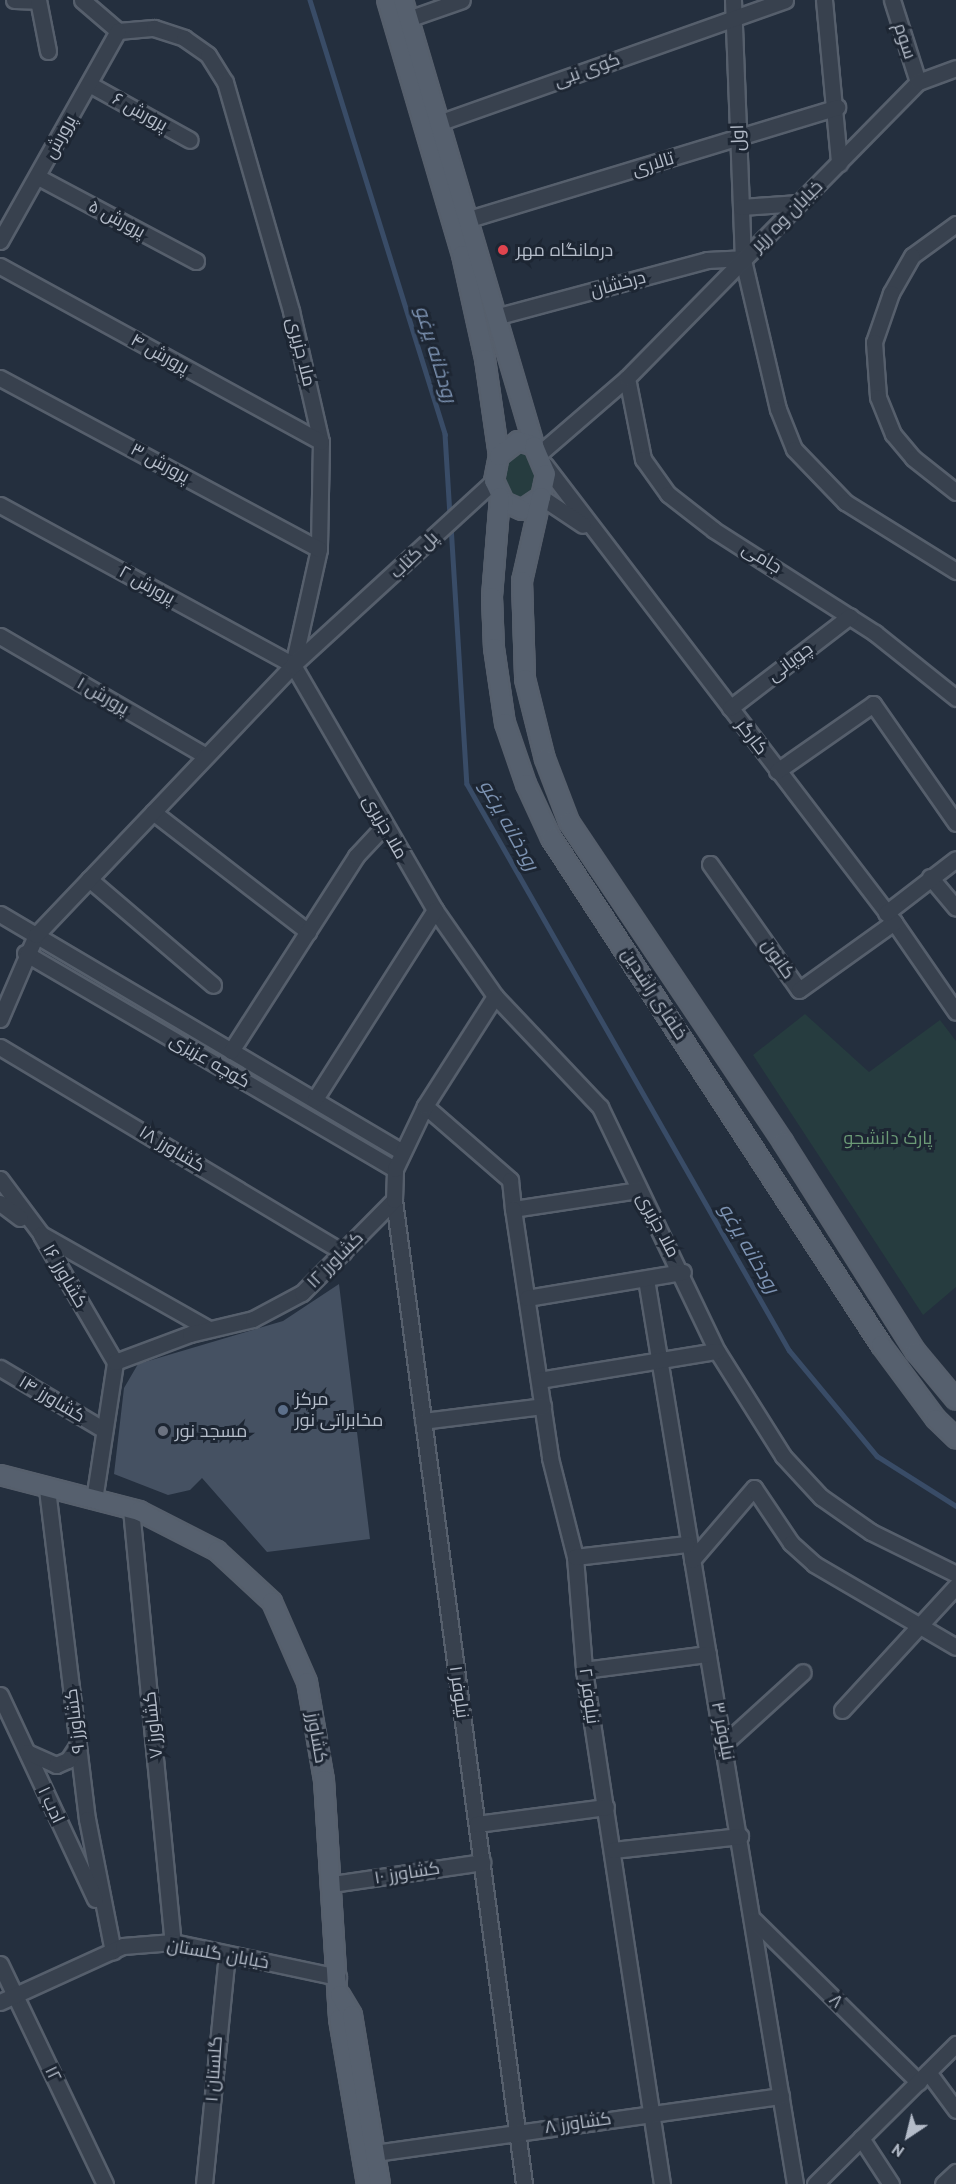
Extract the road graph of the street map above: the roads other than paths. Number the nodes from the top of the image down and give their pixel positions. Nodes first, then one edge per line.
1 (14, 0) edge
2 (38, 0) edge
3 (82, 0) edge
4 (387, 0) edge
5 (403, 0) edge
6 (462, 0) edge
7 (733, 0) edge
8 (785, 0) edge
9 (824, 0) edge
10 (892, 0) edge
11 (734, 17) junction
12 (408, 19) junction
13 (118, 31) junction
14 (48, 51) dead end
15 (956, 68) edge
16 (918, 82) junction
17 (89, 84) junction
18 (837, 107) junction
19 (441, 122) junction
20 (738, 139) junction
21 (190, 140) dead end
22 (839, 163) junction
23 (38, 177) junction
24 (799, 203) junction
25 (741, 207) junction
26 (469, 219) junction
27 (954, 221) edge
28 (0, 240) edge
29 (743, 259) junction
30 (196, 261) dead end
31 (0, 266) edge
32 (495, 317) junction
33 (0, 378) edge
34 (627, 378) junction
35 (321, 442) junction
36 (540, 455) junction
37 (499, 456) junction
38 (497, 489) junction
39 (956, 492) edge
40 (541, 497) junction
41 (0, 505) edge
42 (597, 536) junction
43 (319, 549) junction
44 (956, 570) edge
45 (850, 616) junction
46 (0, 636) edge
47 (293, 665) junction
48 (956, 698) edge
49 (730, 708) junction
50 (206, 756) junction
51 (777, 771) junction
52 (153, 812) junction
53 (956, 823) edge
54 (384, 826) junction
55 (956, 860) edge
56 (710, 864) dead end
57 (930, 877) junction
58 (89, 879) junction
59 (956, 908) edge
60 (435, 910) junction
61 (0, 914) edge
62 (890, 917) junction
63 (308, 932) junction
64 (36, 935) junction
65 (25, 953) junction
66 (213, 985) dead end
67 (495, 996) junction
68 (956, 1012) edge
69 (0, 1019) edge
70 (0, 1047) edge
71 (231, 1051) junction
72 (315, 1099) junction
73 (424, 1106) junction
74 (402, 1152) junction
75 (395, 1169) junction
76 (0, 1179) edge
77 (639, 1190) junction
78 (394, 1200) junction
79 (0, 1203) edge
80 (513, 1209) junction
81 (41, 1234) junction
82 (343, 1252) junction
83 (683, 1272) junction
84 (646, 1280) junction
85 (527, 1298) junction
86 (209, 1329) junction
87 (717, 1351) junction
88 (115, 1362) junction
89 (659, 1362) junction
90 (0, 1368) edge
91 (539, 1380) junction
92 (956, 1400) edge
93 (543, 1406) junction
94 (423, 1421) junction
95 (104, 1431) junction
96 (956, 1438) edge
97 (0, 1475) edge
98 (47, 1489) junction
99 (93, 1500) junction
100 (131, 1509) junction
101 (686, 1544) junction
102 (575, 1557) junction
103 (692, 1560) junction
104 (956, 1574) edge
105 (956, 1586) edge
106 (918, 1626) junction
107 (956, 1647) edge
108 (708, 1654) junction
109 (584, 1670) junction
110 (803, 1672) dead end
111 (0, 1695) edge
112 (842, 1710) dead end
113 (725, 1743) junction
114 (77, 1746) junction
115 (27, 1752) junction
116 (606, 1807) junction
117 (477, 1824) junction
118 (741, 1836) junction
119 (613, 1850) junction
120 (482, 1862) junction
121 (332, 1884) junction
122 (102, 1916) junction
123 (754, 1920) junction
124 (173, 1941) junction
125 (112, 1951) junction
126 (227, 1954) junction
127 (0, 1965) edge
128 (338, 1977) junction
129 (15, 1995) junction
130 (340, 1995) junction
131 (0, 2002) edge
132 (956, 2044) edge
133 (923, 2077) junction
134 (781, 2096) junction
135 (956, 2110) edge
136 (654, 2113) junction
137 (517, 2132) junction
138 (861, 2138) junction
139 (375, 2153) junction
140 (956, 2172) edge
141 (105, 2184) edge
142 (204, 2184) edge
143 (366, 2184) edge
144 (380, 2184) edge
145 (524, 2184) edge
146 (662, 2184) edge
147 (795, 2184) edge
148 (815, 2184) edge
149 (891, 2184) edge
150 (943, 2184) edge

1 - 2 street
2 - 14 street
3 - 13 street
4 - 37 main road
5 - 12 main road
6 - 12 street
7 - 11 street, اول
8 - 11 street, کوی نبی
9 - 18 street
10 - 16 street, سوم
11 - 19 street, کوی نبی
11 - 20 street, اول
12 - 19 main road
13 - 17 street, پرورش
13 - 35 street, ملا جزیری
15 - 16 street, خیابان وه رزیر
16 - 22 street, خیابان وه رزیر
17 - 21 street, پرورش ۶
17 - 23 street, پرورش
18 - 20 street, تالاری
18 - 22 street
19 - 26 main road
20 - 25 street, اول
20 - 26 street, تالاری
22 - 24 street, خیابان وه رزیر
23 - 28 street, پرورش
23 - 30 street, پرورش ۵
24 - 25 street
24 - 29 street, خیابان وه رزیر
25 - 29 street, اول
26 - 32 main road
27 - 39 street
29 - 32 street, درخشان
29 - 34 street, خیابان وه رزیر
29 - 44 street, اول
31 - 35 street, پرورش ۴
32 - 36 main road
33 - 43 street, پرورش ۳
34 - 36 street, خیابان وه رزیر
34 - 45 street, جامی
35 - 43 street, ملا جزیری
36 - 37 main road
36 - 40 main road
36 - 42 street, کارگر
37 - 38 main road
38 - 40 main road
38 - 47 street, پل کتاب
38 - 96 main road, خلفای راشدین
40 - 42 street
40 - 92 main road
41 - 47 street, پرورش ۲
42 - 49 street, کارگر
43 - 47 street, ملا جزیری
45 - 48 street, جامی
45 - 49 street, چوپانی
46 - 50 street, پرورش ۱
47 - 50 street, پل کتاب
47 - 54 street, ملا جزیری
49 - 51 street, کارگر
50 - 52 street, پل کتاب
51 - 53 street
51 - 62 street, کارگر
52 - 58 street, پل کتاب
52 - 63 street
54 - 60 street, ملا جزیری
54 - 63 street
55 - 57 street
56 - 62 street, کانون
57 - 59 street
57 - 62 street
58 - 64 street, پل کتاب
58 - 66 street
60 - 67 street, ملا جزیری
60 - 72 street
61 - 64 street
62 - 68 street, کارگر
63 - 71 street
64 - 65 street, پل کتاب
64 - 71 street
65 - 69 street, پل کتاب
65 - 75 street, کوچه عزیزی
67 - 73 street
67 - 77 street, ملا جزیری
70 - 82 street, کشاورز ۱۸
71 - 72 street
72 - 74 street
73 - 74 street
73 - 80 street, نیلوفر ۲
74 - 75 street
75 - 78 street
76 - 81 street
77 - 80 street
77 - 83 street, ملا جزیری
78 - 82 street, کشاورز ۱۲
78 - 94 street, نیلوفر ۱
79 - 81 street, کشاورز ۱۶
80 - 85 street, نیلوفر ۲
81 - 86 street
81 - 88 street, کشاورز ۱۶
82 - 86 street, کشاورز ۱۲
83 - 84 street
83 - 87 street, ملا جزیری
84 - 85 street
84 - 89 street, نیلوفر ۳
85 - 91 street, نیلوفر ۲
86 - 88 street, کشاورز ۱۲
87 - 89 street
87 - 104 street, ملا جزیری
88 - 95 street
89 - 91 street
89 - 101 street, نیلوفر ۳
90 - 95 street, کشاورز ۱۴
91 - 93 street, نیلوفر ۲
93 - 94 street
93 - 102 street, نیلوفر ۲
94 - 117 street, نیلوفر ۱
95 - 99 street
97 - 98 main road, کشاورز
98 - 99 main road, کشاورز
98 - 114 street, کشاورز ۹
99 - 100 main road, کشاورز
100 - 121 main road, کشاورز
100 - 124 street, کشاورز ۷
101 - 102 street
101 - 103 street, نیلوفر ۳
102 - 109 street, نیلوفر ۲
103 - 106 street
103 - 108 street, نیلوفر ۳
105 - 106 street
106 - 107 street
106 - 112 street
108 - 109 street
108 - 113 street, نیلوفر ۳
109 - 116 street, نیلوفر ۲
110 - 113 street
111 - 115 street, ادب ۱
113 - 118 street, نیلوفر ۳
114 - 115 street
114 - 122 street, کشاورز ۹
115 - 122 street, ادب ۱
116 - 117 street
116 - 119 street, نیلوفر ۲
117 - 120 street, نیلوفر ۱
118 - 119 street
118 - 123 street, نیلوفر ۳
119 - 136 street, نیلوفر ۲
120 - 121 street, کشاورز ۱۰
120 - 137 street, نیلوفر ۱
121 - 128 main road, کشاورز
122 - 125 street, کشاورز ۹
123 - 133 street, ۸
123 - 134 street, نیلوفر ۳
124 - 125 street, خیابان گلستان
124 - 126 street, خیابان گلستان
125 - 129 street, خیابان گلستان
126 - 128 street, خیابان گلستان
126 - 142 street, گلستان ۱
127 - 129 street, ۱۲
128 - 130 main road, کشاورز
129 - 131 street, خیابان گلستان
129 - 141 street, ۱۲
130 - 139 main road
130 - 143 main road, کشاورز
132 - 133 street
133 - 135 street, ۸
133 - 138 street
134 - 136 street, کشاورز ۸
134 - 147 street, نیلوفر ۳
136 - 137 street, کشاورز ۸
136 - 146 street, نیلوفر ۲
137 - 139 street, کشاورز ۸
137 - 145 street, نیلوفر ۱
138 - 148 street
138 - 149 street
139 - 144 main road
140 - 150 street

